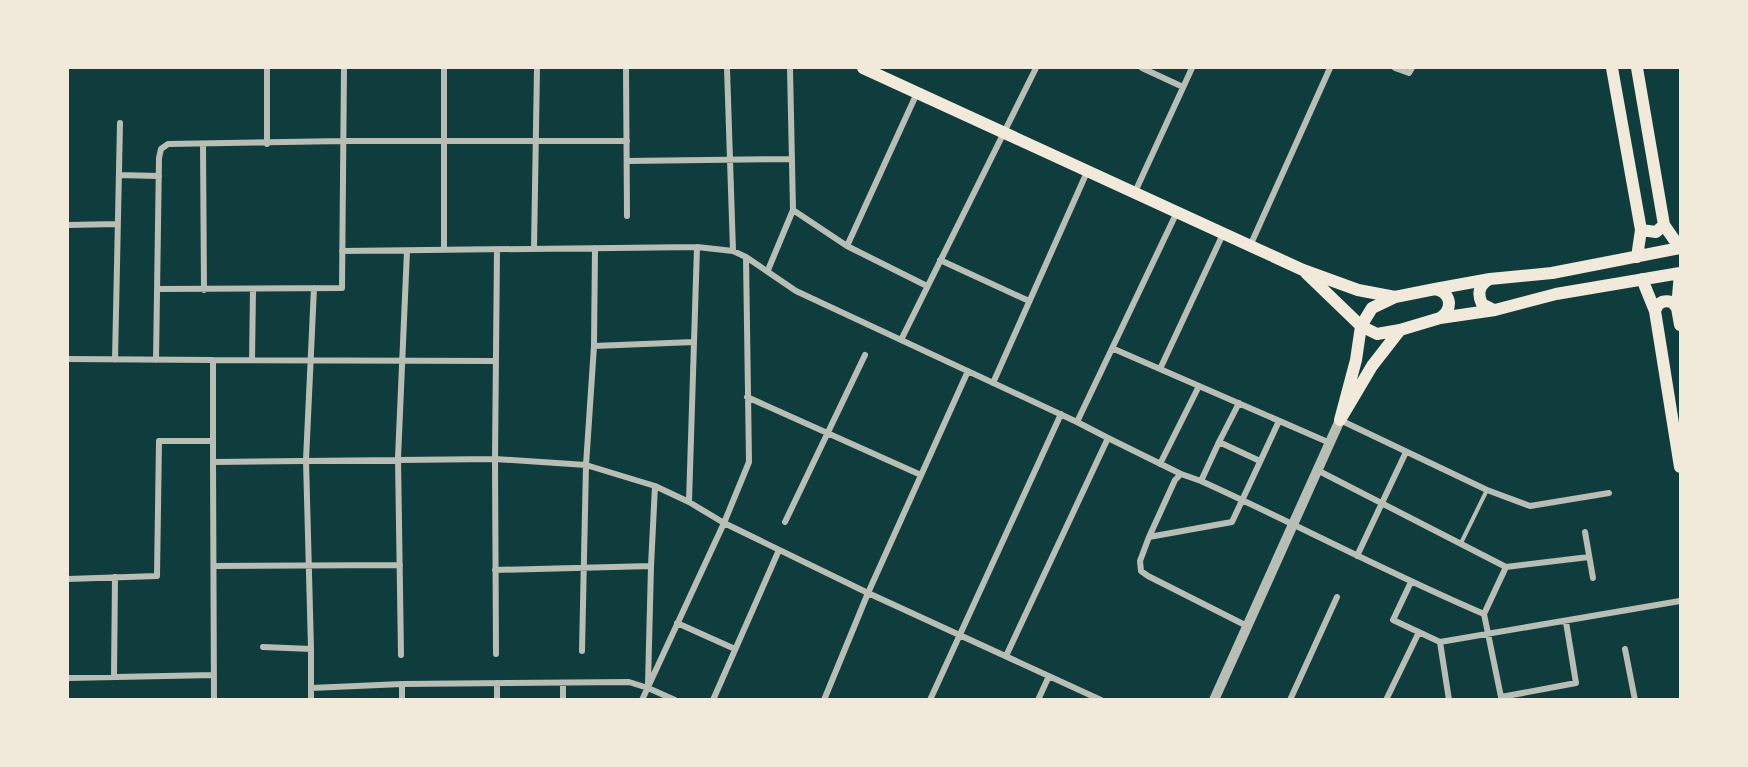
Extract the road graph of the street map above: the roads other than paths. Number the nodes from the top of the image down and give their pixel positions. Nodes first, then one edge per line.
1 (267, 68) edge
2 (344, 68) edge
3 (444, 68) edge
4 (537, 68) edge
5 (626, 68) edge
6 (726, 68) edge
7 (790, 68) edge
8 (863, 68) edge
9 (1036, 68) edge
10 (1142, 68) edge
11 (1192, 68) edge
12 (1330, 68) edge
13 (1395, 68) edge
14 (1412, 68) edge
15 (1612, 68) edge
16 (1637, 68) edge
17 (1183, 87) junction
18 (917, 93) junction
19 (120, 123) dead end
20 (1003, 133) junction
21 (343, 141) junction
22 (444, 141) junction
23 (627, 141) junction
24 (536, 142) junction
25 (203, 144) junction
26 (267, 144) junction
27 (790, 159) junction
28 (627, 160) junction
29 (729, 160) junction
30 (1087, 172) junction
31 (119, 175) junction
32 (159, 176) junction
33 (1135, 193) junction
34 (793, 210) junction
35 (1177, 212) junction
36 (627, 216) dead end
37 (68, 225) edge
38 (117, 225) junction
39 (1664, 225) junction
40 (1641, 230) junction
41 (1223, 234) junction
42 (847, 246) junction
43 (1250, 246) junction
44 (697, 247) junction
45 (595, 248) junction
46 (1680, 248) edge
47 (534, 249) junction
48 (444, 250) junction
49 (497, 250) junction
50 (342, 251) junction
51 (407, 251) junction
52 (733, 251) junction
53 (1637, 256) junction
54 (746, 257) junction
55 (940, 260) junction
56 (768, 270) junction
57 (1303, 270) junction
58 (1680, 273) edge
59 (1490, 279) junction
60 (1642, 279) junction
61 (927, 286) junction
62 (314, 288) junction
63 (158, 289) junction
64 (253, 289) junction
65 (1435, 289) junction
66 (204, 290) junction
67 (1395, 297) junction
68 (1029, 301) junction
69 (1677, 308) junction
70 (1495, 310) junction
71 (1655, 311) junction
72 (1440, 318) junction
73 (1680, 325) edge
74 (1360, 326) junction
75 (1400, 330) junction
76 (901, 340) junction
77 (694, 342) junction
78 (594, 346) junction
79 (1114, 349) junction
80 (866, 355) dead end
81 (68, 359) edge
82 (115, 360) junction
83 (156, 360) junction
84 (213, 360) junction
85 (252, 360) junction
86 (310, 360) junction
87 (402, 360) junction
88 (495, 361) junction
89 (1160, 369) junction
90 (968, 371) junction
91 (993, 383) junction
92 (1199, 386) junction
93 (747, 397) junction
94 (1239, 403) junction
95 (1061, 414) junction
96 (1340, 420) junction
97 (1279, 421) junction
98 (1077, 422) junction
99 (828, 433) junction
100 (1108, 438) junction
101 (212, 441) junction
102 (1220, 442) junction
103 (1329, 443) junction
104 (1406, 452) junction
105 (398, 459) junction
106 (495, 459) junction
107 (306, 460) junction
108 (1260, 461) junction
109 (213, 462) junction
110 (1160, 464) junction
111 (586, 465) junction
112 (1680, 467) edge
113 (1317, 470) junction
114 (1181, 474) junction
115 (921, 475) junction
116 (1201, 480) junction
117 (656, 486) junction
118 (1487, 490) junction
119 (1609, 493) dead end
120 (1242, 500) junction
121 (688, 502) junction
122 (1382, 503) junction
123 (785, 522) dead end
124 (724, 523) junction
125 (1293, 523) junction
126 (1585, 532) dead end
127 (1149, 537) junction
128 (1461, 543) junction
129 (779, 550) junction
130 (1357, 556) junction
131 (1589, 557) junction
132 (400, 565) junction
133 (214, 566) junction
134 (309, 566) junction
135 (651, 566) junction
136 (584, 567) junction
137 (1506, 567) junction
138 (495, 570) junction
139 (115, 577) junction
140 (1593, 578) dead end
141 (68, 579) edge
142 (1411, 582) junction
143 (868, 593) junction
144 (1337, 597) dead end
145 (1680, 602) edge
146 (1484, 614) junction
147 (1566, 622) junction
148 (677, 623) junction
149 (1247, 626) junction
150 (1419, 632) junction
151 (1488, 634) junction
152 (958, 635) junction
153 (1440, 642) junction
154 (263, 647) dead end
155 (311, 649) junction
156 (735, 649) junction
157 (1625, 649) dead end
158 (582, 651) dead end
159 (496, 654) dead end
160 (401, 655) dead end
161 (1006, 656) junction
162 (214, 675) junction
163 (1048, 676) junction
164 (114, 677) junction
165 (68, 678) edge
166 (496, 683) junction
167 (563, 683) junction
168 (402, 684) junction
169 (311, 688) junction
170 (648, 688) junction
171 (214, 699) edge
172 (311, 699) edge
173 (402, 699) edge
174 (497, 699) edge
175 (563, 699) edge
176 (642, 699) edge
177 (675, 699) edge
178 (712, 699) edge
179 (824, 699) edge
180 (930, 699) edge
181 (1038, 699) edge
182 (1101, 699) edge
183 (1214, 699) edge
184 (1290, 699) edge
185 (1386, 699) edge
186 (1449, 699) edge
187 (1635, 699) edge

1 - 26 street
2 - 21 street
3 - 22 street
4 - 24 street
5 - 23 street
6 - 29 street
7 - 27 street
8 - 18 main road
9 - 20 street
10 - 17 street
11 - 17 street
12 - 43 street
13 - 14 street
15 - 40 main road
16 - 39 main road
17 - 33 street
18 - 20 main road
18 - 42 street
19 - 31 street
20 - 30 main road
20 - 55 street
21 - 22 street
21 - 26 street
21 - 50 street
22 - 24 street
22 - 48 street
23 - 24 street
23 - 28 street
24 - 47 street
25 - 26 street
25 - 32 street
25 - 66 street
27 - 29 street
27 - 34 street
28 - 29 street
28 - 36 street
29 - 52 street
30 - 33 main road
30 - 68 street
31 - 32 street
31 - 38 street
32 - 63 street
33 - 35 main road
34 - 42 street
34 - 56 street
35 - 41 main road
35 - 79 street
37 - 38 street
38 - 82 street
39 - 40 main road
39 - 46 main road
40 - 53 main road
41 - 43 main road
41 - 89 street
42 - 61 street
43 - 57 main road
44 - 45 street
44 - 52 street
44 - 77 street
45 - 47 street
45 - 78 street
46 - 53 main road
47 - 49 street
48 - 49 street
48 - 51 street
49 - 88 street
50 - 51 street
50 - 62 street
51 - 87 street
52 - 54 street
53 - 59 main road
54 - 56 street
54 - 93 street
55 - 61 street
55 - 68 street
56 - 76 street
57 - 67 main road
57 - 74 main road
58 - 60 main road
58 - 69 main road
59 - 65 main road
59 - 70 main road
60 - 70 main road
60 - 71 main road
61 - 76 street
62 - 64 street
62 - 86 street
63 - 66 street
63 - 83 street
64 - 66 street
64 - 85 street
65 - 67 main road
65 - 72 main road
67 - 74 main road
68 - 91 street
69 - 71 main road
69 - 73 main road
70 - 72 main road
71 - 112 main road
72 - 75 main road
74 - 75 main road
74 - 96 main road
75 - 96 main road
76 - 90 street
77 - 78 street
77 - 121 street
78 - 111 street
79 - 89 street
79 - 98 street
80 - 99 street
81 - 82 street
82 - 83 street
83 - 84 street
84 - 85 street
84 - 101 street
85 - 86 street
86 - 87 street
86 - 107 street
87 - 88 street
87 - 105 street
88 - 106 street
89 - 92 street
90 - 91 street
90 - 115 street
91 - 95 street
92 - 94 street
92 - 110 street
93 - 99 street
93 - 124 street
94 - 97 street
94 - 102 street
95 - 98 street
95 - 152 street
96 - 103 street
96 - 104 street
97 - 103 street
97 - 108 street
98 - 100 street
99 - 115 street
99 - 123 street
100 - 110 street
100 - 161 street
101 - 109 street
101 - 139 street
102 - 108 street
102 - 116 street
103 - 113 street
104 - 118 street
104 - 122 street
105 - 106 street
105 - 107 street
105 - 132 street
106 - 111 street
106 - 138 street
107 - 109 street
107 - 134 street
108 - 120 street
109 - 133 street
110 - 114 street
111 - 117 street
111 - 136 street
113 - 122 street
113 - 125 street
114 - 116 street
114 - 127 street
115 - 143 street
116 - 120 street
117 - 121 street
117 - 135 street
118 - 119 street
118 - 128 lane
120 - 125 street
120 - 127 street
121 - 124 street
122 - 128 street
122 - 130 street
124 - 129 street
124 - 148 street
125 - 130 street
125 - 149 street
126 - 131 street
127 - 149 street
128 - 137 street
129 - 143 street
129 - 156 street
130 - 142 street
131 - 137 street
131 - 140 street
132 - 134 street
132 - 160 street
133 - 134 street
133 - 162 street
134 - 155 street
135 - 136 street
135 - 170 street
136 - 138 street
136 - 158 street
137 - 146 street
138 - 159 street
139 - 141 street
139 - 164 street
142 - 146 street
142 - 150 street
143 - 152 street
143 - 179 street
144 - 184 street
145 - 147 street
146 - 151 street
147 - 151 street
147 - 151 street
148 - 156 street
148 - 170 street
149 - 183 street
150 - 153 street
150 - 185 street
151 - 153 street
152 - 161 street
152 - 180 street
153 - 186 street
154 - 155 street
155 - 169 street
156 - 178 street
157 - 187 street
161 - 163 street
162 - 164 street
162 - 171 street
163 - 181 street
163 - 182 street
164 - 165 street
166 - 167 street
166 - 168 street
166 - 174 street
167 - 170 street
167 - 175 street
168 - 169 street
168 - 173 street
169 - 172 street
170 - 176 street
170 - 177 street

